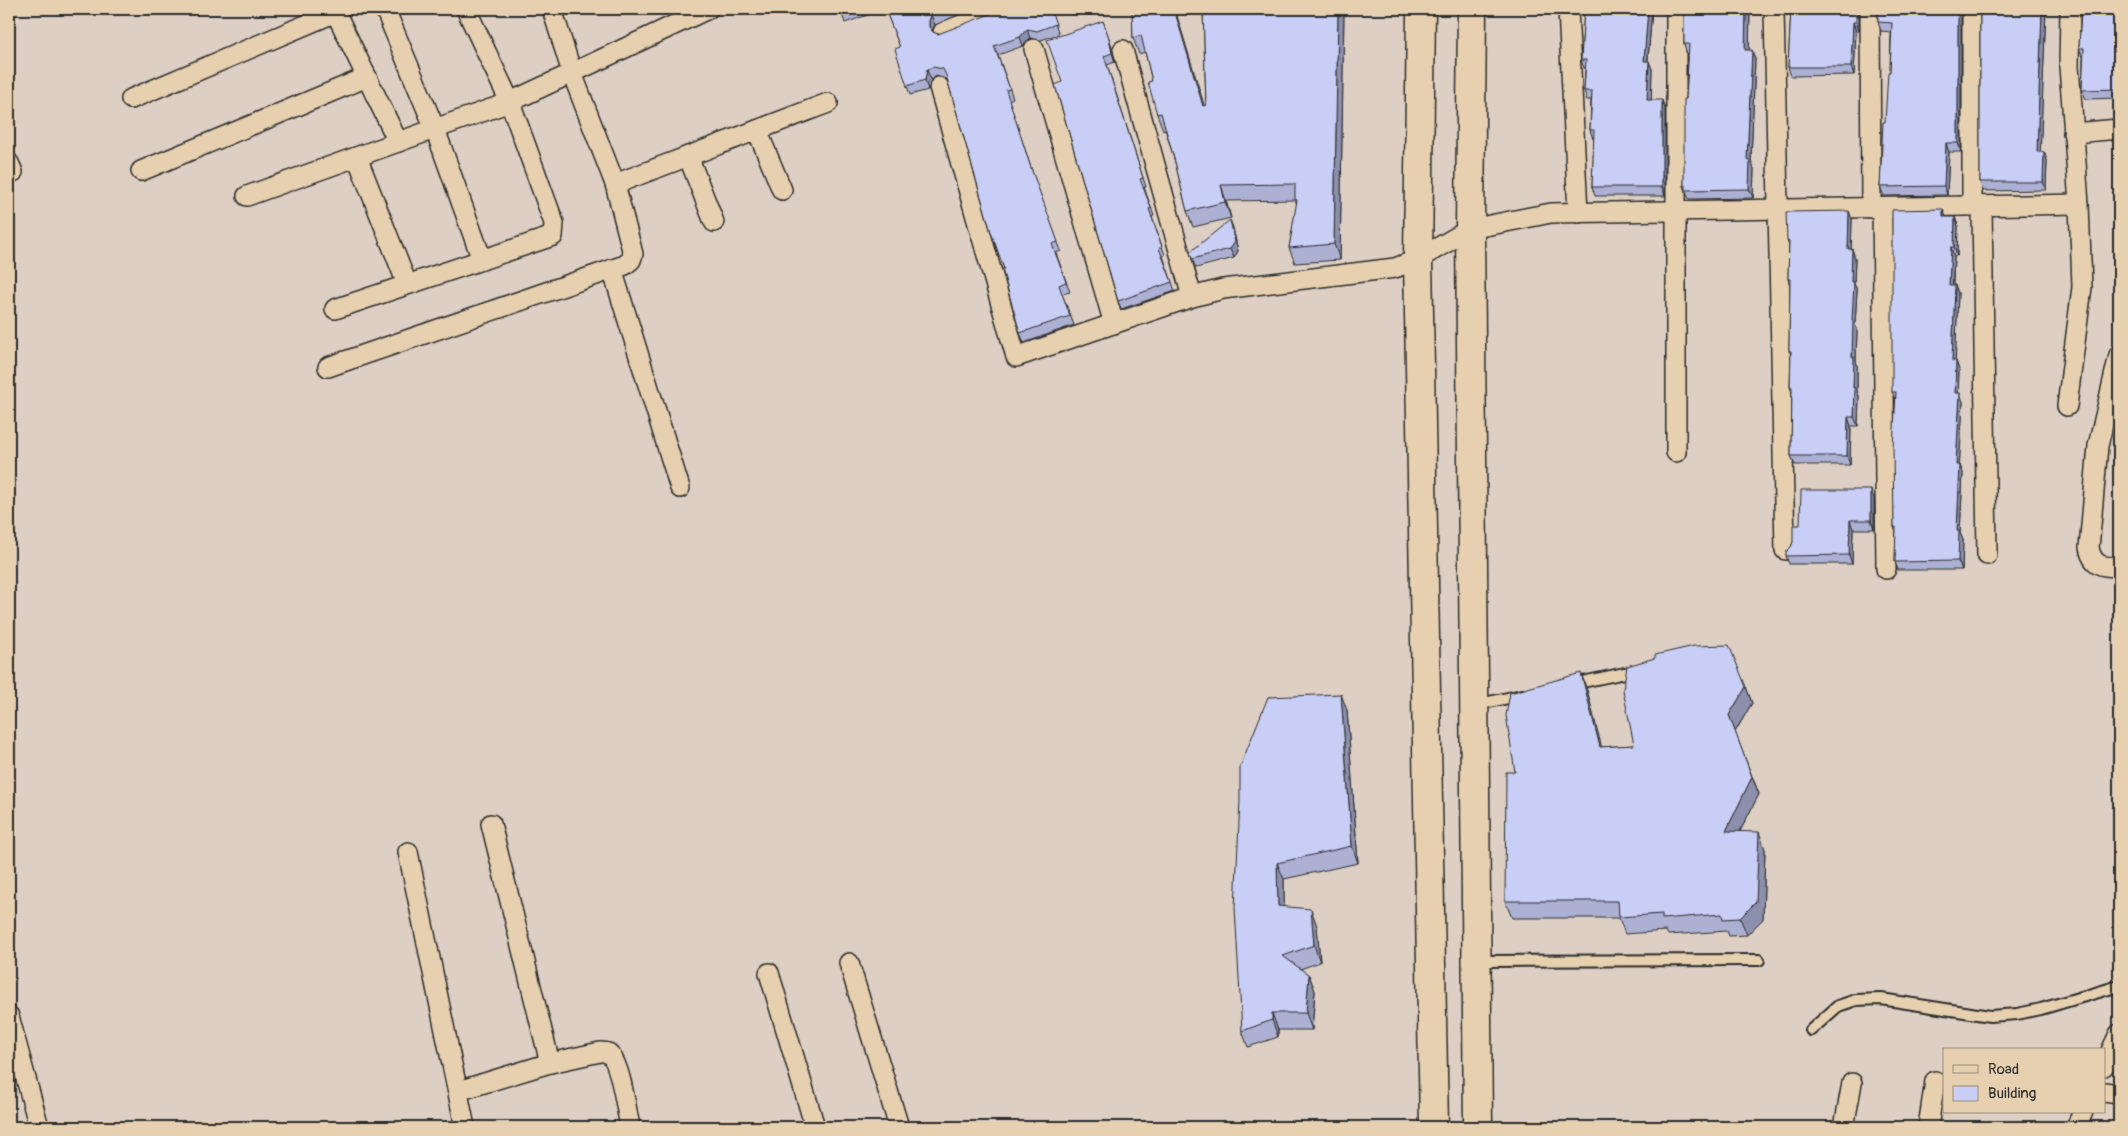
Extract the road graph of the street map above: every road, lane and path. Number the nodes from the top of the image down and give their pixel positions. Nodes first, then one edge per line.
1 (384, 9) edge
2 (466, 9) edge
3 (552, 9) edge
4 (708, 9) edge
5 (1001, 9) edge
6 (1421, 9) edge
7 (1472, 9) edge
8 (1568, 9) edge
9 (1676, 9) edge
10 (1774, 9) edge
11 (1870, 9) edge
12 (1972, 9) edge
13 (2070, 9) edge
14 (335, 10) edge
15 (943, 32) edge
16 (1034, 49) dead end
17 (1123, 50) dead end
18 (572, 72) junction
19 (367, 77) junction
20 (939, 87) dead end
21 (131, 99) dead end
22 (510, 102) junction
23 (828, 103) dead end
24 (435, 129) junction
25 (2119, 129) edge
26 (757, 130) junction
27 (2074, 132) junction
28 (398, 142) junction
29 (688, 156) junction
30 (357, 157) junction
31 (141, 171) dead end
32 (615, 184) junction
33 (782, 190) dead end
34 (248, 196) dead end
35 (2079, 204) junction
36 (1977, 206) junction
37 (1876, 208) junction
38 (1778, 209) junction
39 (1677, 211) junction
40 (1578, 213) junction
41 (714, 222) dead end
42 (1470, 229) junction
43 (1418, 259) junction
44 (482, 260) junction
45 (612, 269) junction
46 (407, 284) junction
47 (1192, 297) junction
48 (335, 309) dead end
49 (1114, 324) junction
50 (2119, 355) edge
51 (328, 367) dead end
52 (2067, 406) dead end
53 (1676, 452) dead end
54 (680, 488) dead end
55 (1785, 550) edge
56 (1987, 555) dead end
57 (2119, 567) edge
58 (1886, 569) dead end
59 (1650, 667) edge
60 (1562, 686) edge
61 (1533, 693) edge
62 (1475, 706) junction
63 (491, 824) dead end
64 (408, 852) dead end
65 (1759, 960) dead end
66 (1476, 961) junction
67 (849, 963) dead end
68 (769, 973) dead end
69 (2119, 986) edge
70 (9, 1016) edge
71 (1810, 1030) dead end
72 (2119, 1034) edge
73 (2106, 1062) edge
74 (550, 1063) junction
75 (1935, 1081) dead end
76 (1852, 1084) dead end
77 (458, 1091) junction
78 (2106, 1092) edge
79 (2119, 1094) edge
80 (2082, 1114) edge
81 (39, 1127) edge
82 (465, 1127) edge
83 (630, 1127) edge
84 (815, 1127) edge
85 (899, 1127) edge
86 (1434, 1127) edge
87 (1478, 1127) edge
88 (1844, 1127) edge
89 (1928, 1127) edge
90 (2076, 1127) edge

1 - 24 street
2 - 22 street
3 - 18 street
4 - 18 street
5 - 15 street
6 - 43 street
7 - 42 street
8 - 40 street
9 - 39 street
10 - 38 street
11 - 37 street
12 - 36 street
13 - 27 street
14 - 19 street
14 - 21 street
16 - 49 street
17 - 47 street
18 - 22 street
18 - 32 street
19 - 28 street
19 - 31 street
20 - 49 street
22 - 24 street
22 - 44 street
23 - 26 street
24 - 28 street
24 - 44 street
25 - 27 street
26 - 29 street
26 - 33 street
27 - 35 street
28 - 30 street
29 - 32 street
29 - 41 street
30 - 34 street
30 - 46 street
32 - 45 street
35 - 36 street
35 - 52 street
36 - 37 street
36 - 56 street
37 - 38 street
37 - 58 street
38 - 39 street
38 - 55 street
39 - 40 street
39 - 53 street
40 - 42 street
42 - 43 street
42 - 62 street
43 - 47 street
43 - 86 street
44 - 46 street
45 - 51 street
45 - 54 street
46 - 48 street
47 - 49 street
50 - 57 street
59 - 60 lane
61 - 62 lane
62 - 66 street
63 - 74 street
64 - 77 street
65 - 66 lane
66 - 87 street
67 - 85 street
68 - 84 street
69 - 71 lane
70 - 81 street
72 - 73 street
74 - 77 street
74 - 83 street
75 - 89 street
76 - 88 street
77 - 82 street
78 - 79 street
80 - 90 street

